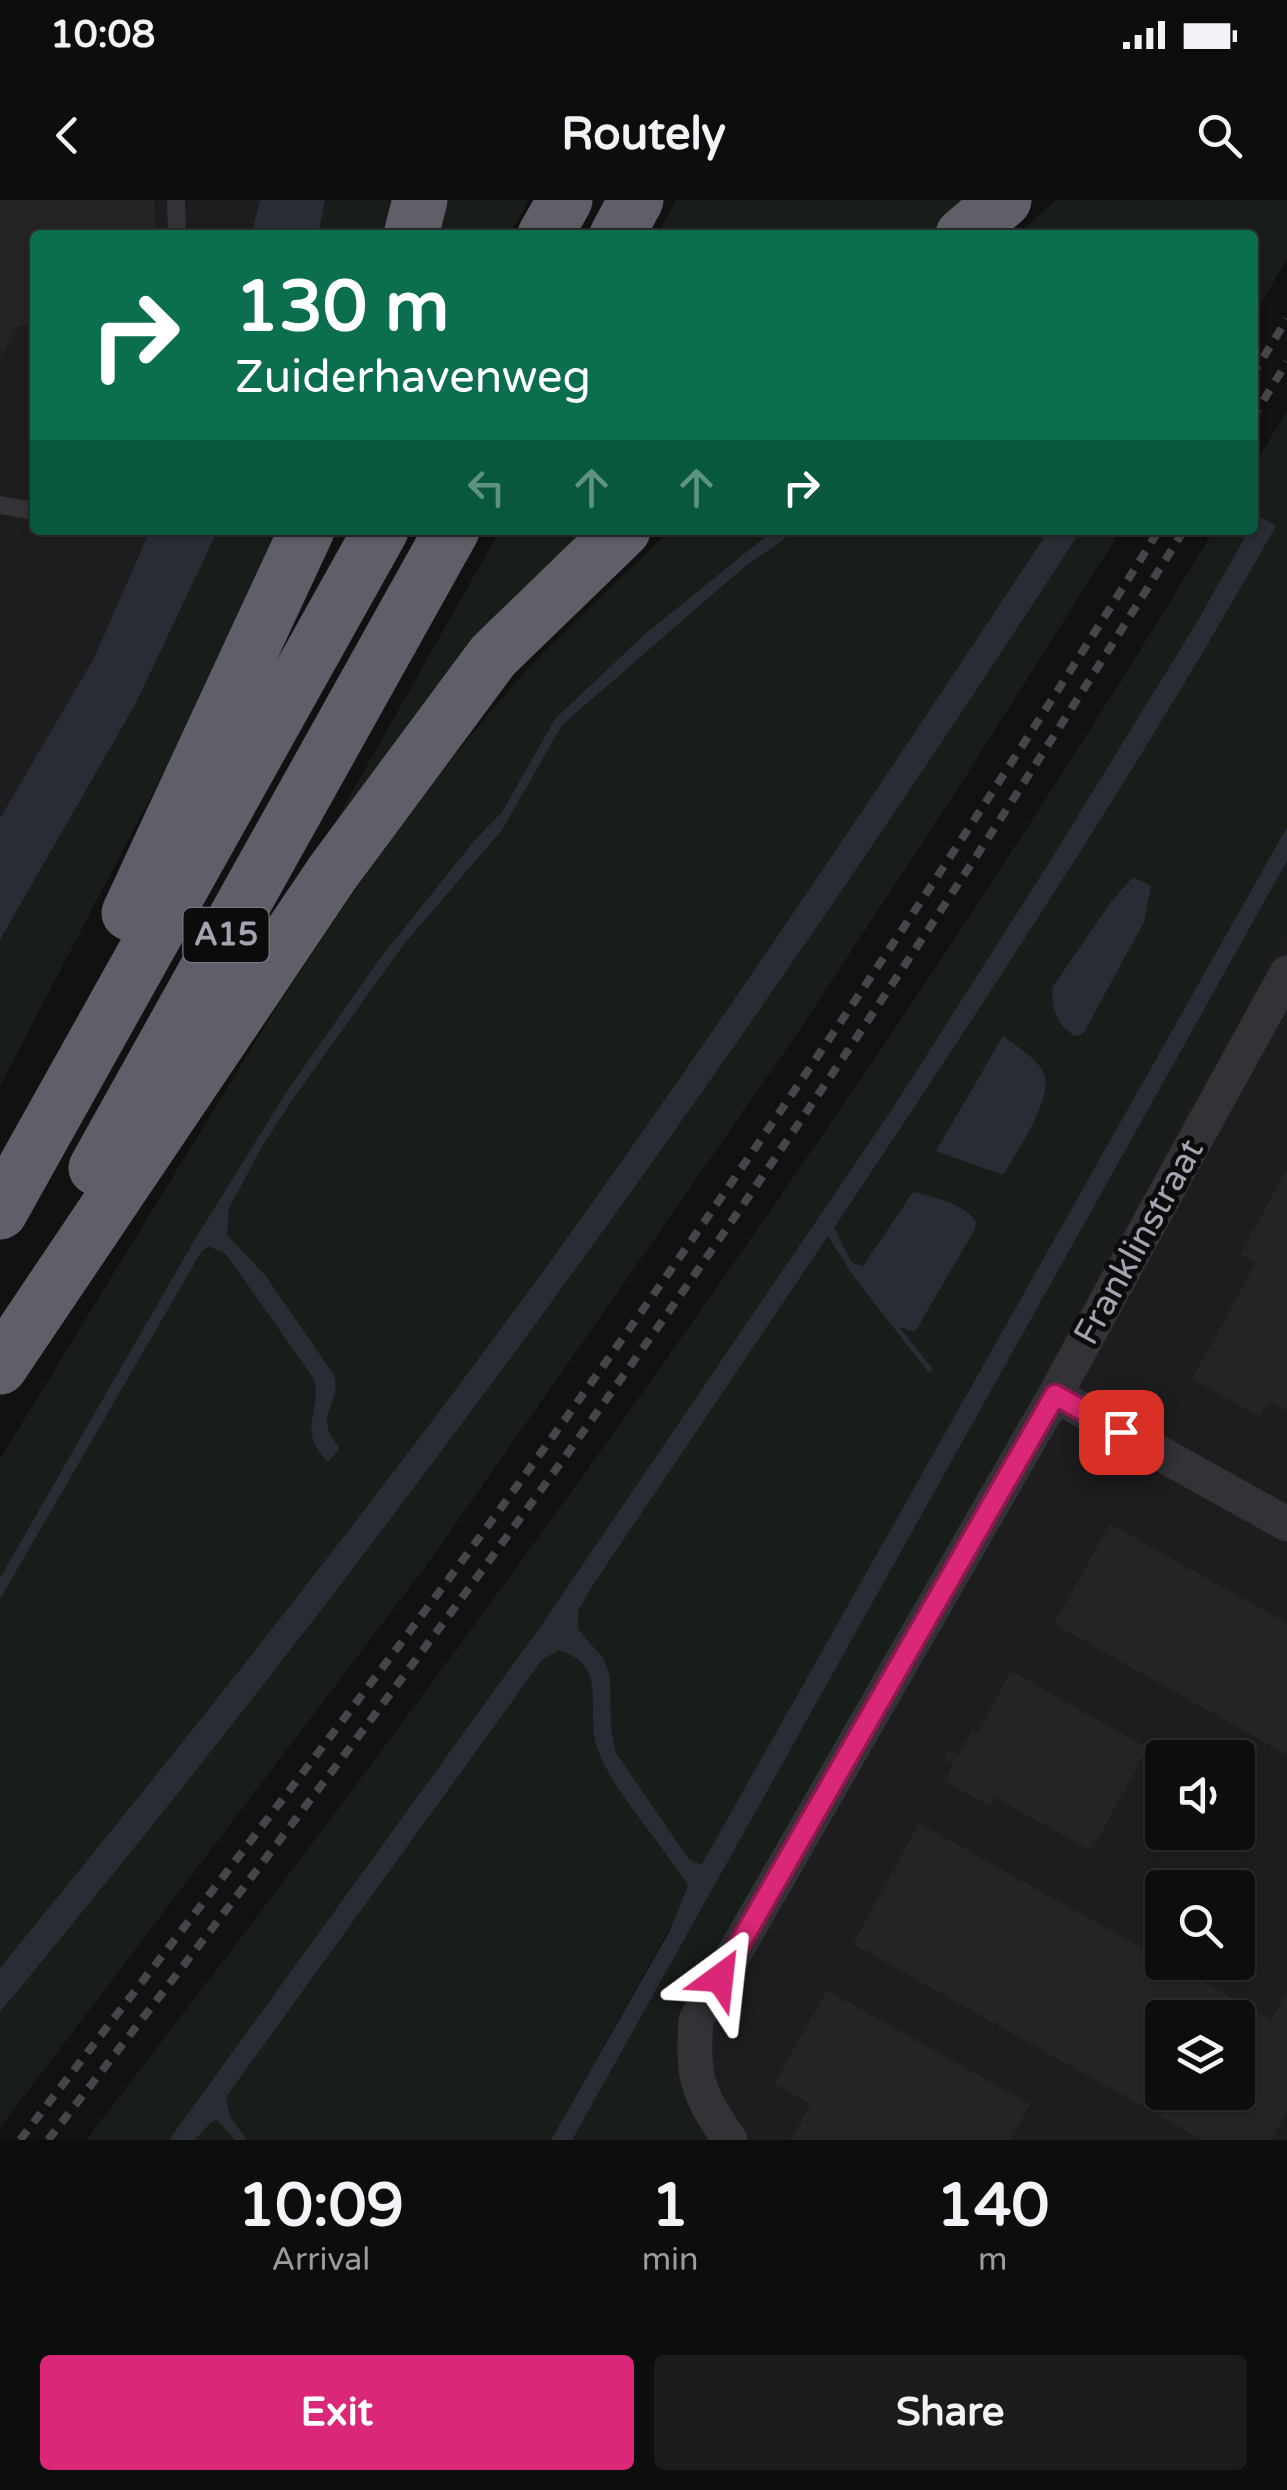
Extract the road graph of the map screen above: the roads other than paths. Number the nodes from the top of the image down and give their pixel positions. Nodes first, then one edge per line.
1 (176, 200) edge
2 (420, 200) edge
3 (565, 200) edge
4 (636, 200) edge
5 (1004, 200) edge
6 (178, 230) edge
7 (412, 230) edge
8 (548, 230) edge
9 (620, 230) edge
10 (969, 230) edge
11 (0, 506) edge
12 (30, 510) edge
13 (304, 535) edge
14 (377, 535) edge
15 (449, 535) edge
16 (618, 535) edge
17 (1287, 973) edge
18 (0, 1192) edge
19 (0, 1212) edge
20 (0, 1341) edge
21 (0, 1367) edge
22 (1055, 1395) junction
23 (1287, 1524) edge
24 (730, 2140) edge

1 - 6 lane
2 - 7 highway
3 - 8 highway
4 - 9 highway
5 - 10 highway
11 - 12 lane
13 - 18 highway, A15
14 - 19 highway, A15
15 - 20 highway, A15
16 - 21 highway, A15
17 - 22 street, Franklinstraat
22 - 23 street
22 - 24 street, Franklinstraat

